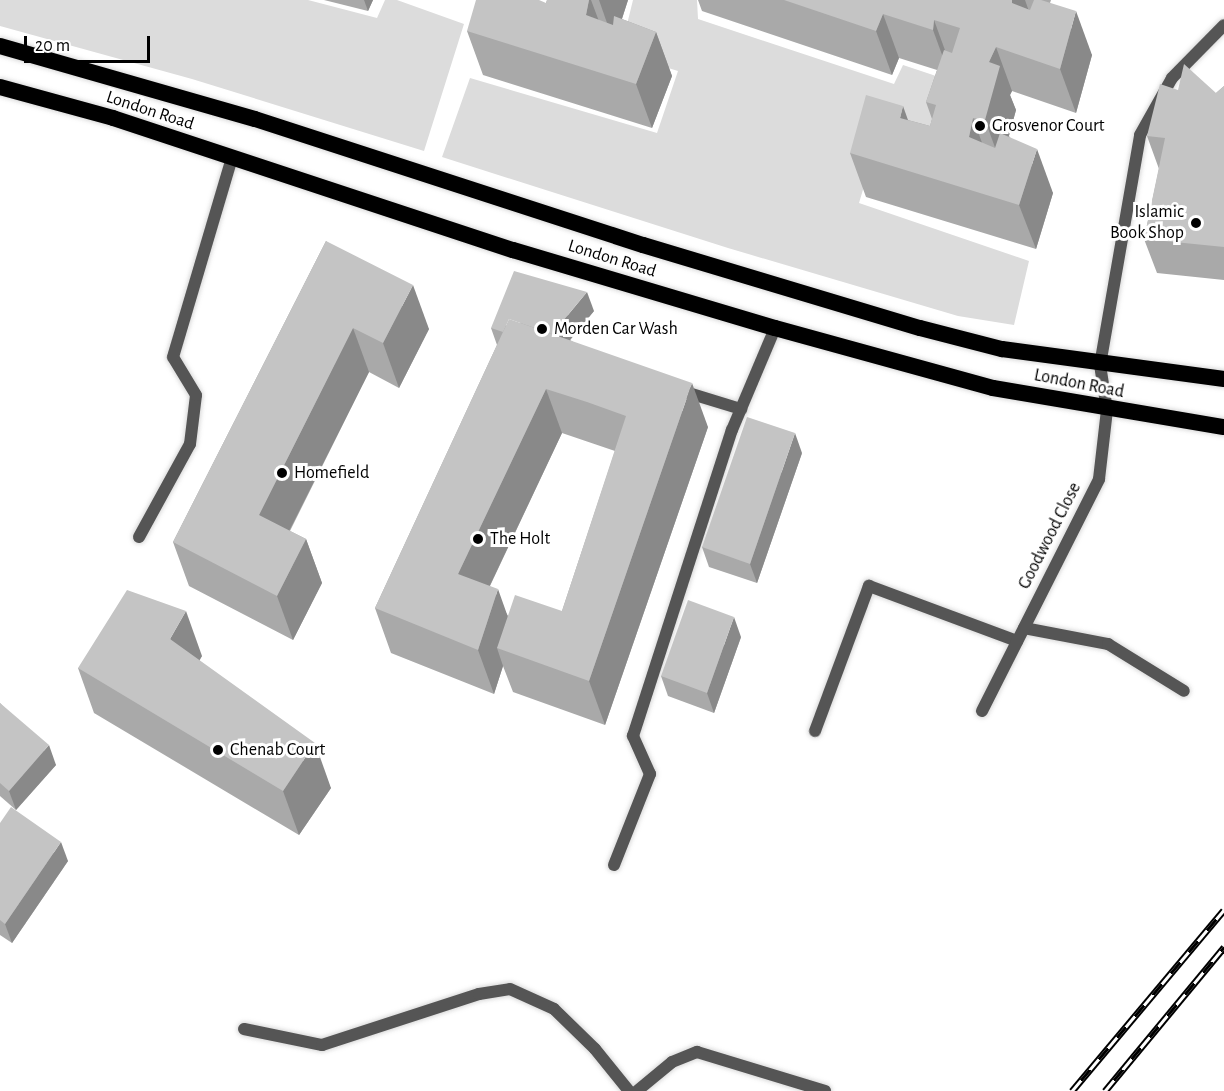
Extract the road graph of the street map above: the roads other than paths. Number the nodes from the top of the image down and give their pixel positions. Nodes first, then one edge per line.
1 (1224, 25) edge
2 (0, 46) edge
3 (0, 87) edge
4 (232, 158) junction
5 (775, 328) junction
6 (1100, 365) junction
7 (1224, 379) edge
8 (666, 385) edge
9 (741, 409) junction
10 (1107, 410) junction
11 (1224, 427) edge
12 (139, 537) dead end
13 (1024, 628) junction
14 (1017, 641) junction
15 (1184, 691) dead end
16 (982, 711) dead end
17 (815, 731) dead end
18 (614, 865) dead end
19 (244, 1029) dead end
20 (629, 1091) edge
21 (637, 1091) edge
22 (825, 1091) edge

1 - 6 street, Goodwood Close
2 - 6 highway, London Road
3 - 4 highway, London Road
4 - 5 highway, London Road
4 - 12 street
5 - 9 street
5 - 10 highway, London Road
6 - 7 highway, London Road
6 - 10 street, Goodwood Close
8 - 9 street
9 - 18 street
10 - 11 highway, London Road
10 - 13 street, Goodwood Close
13 - 14 street, Goodwood Close
13 - 15 street
14 - 16 street, Goodwood Close
14 - 17 street
19 - 20 street
21 - 22 street

